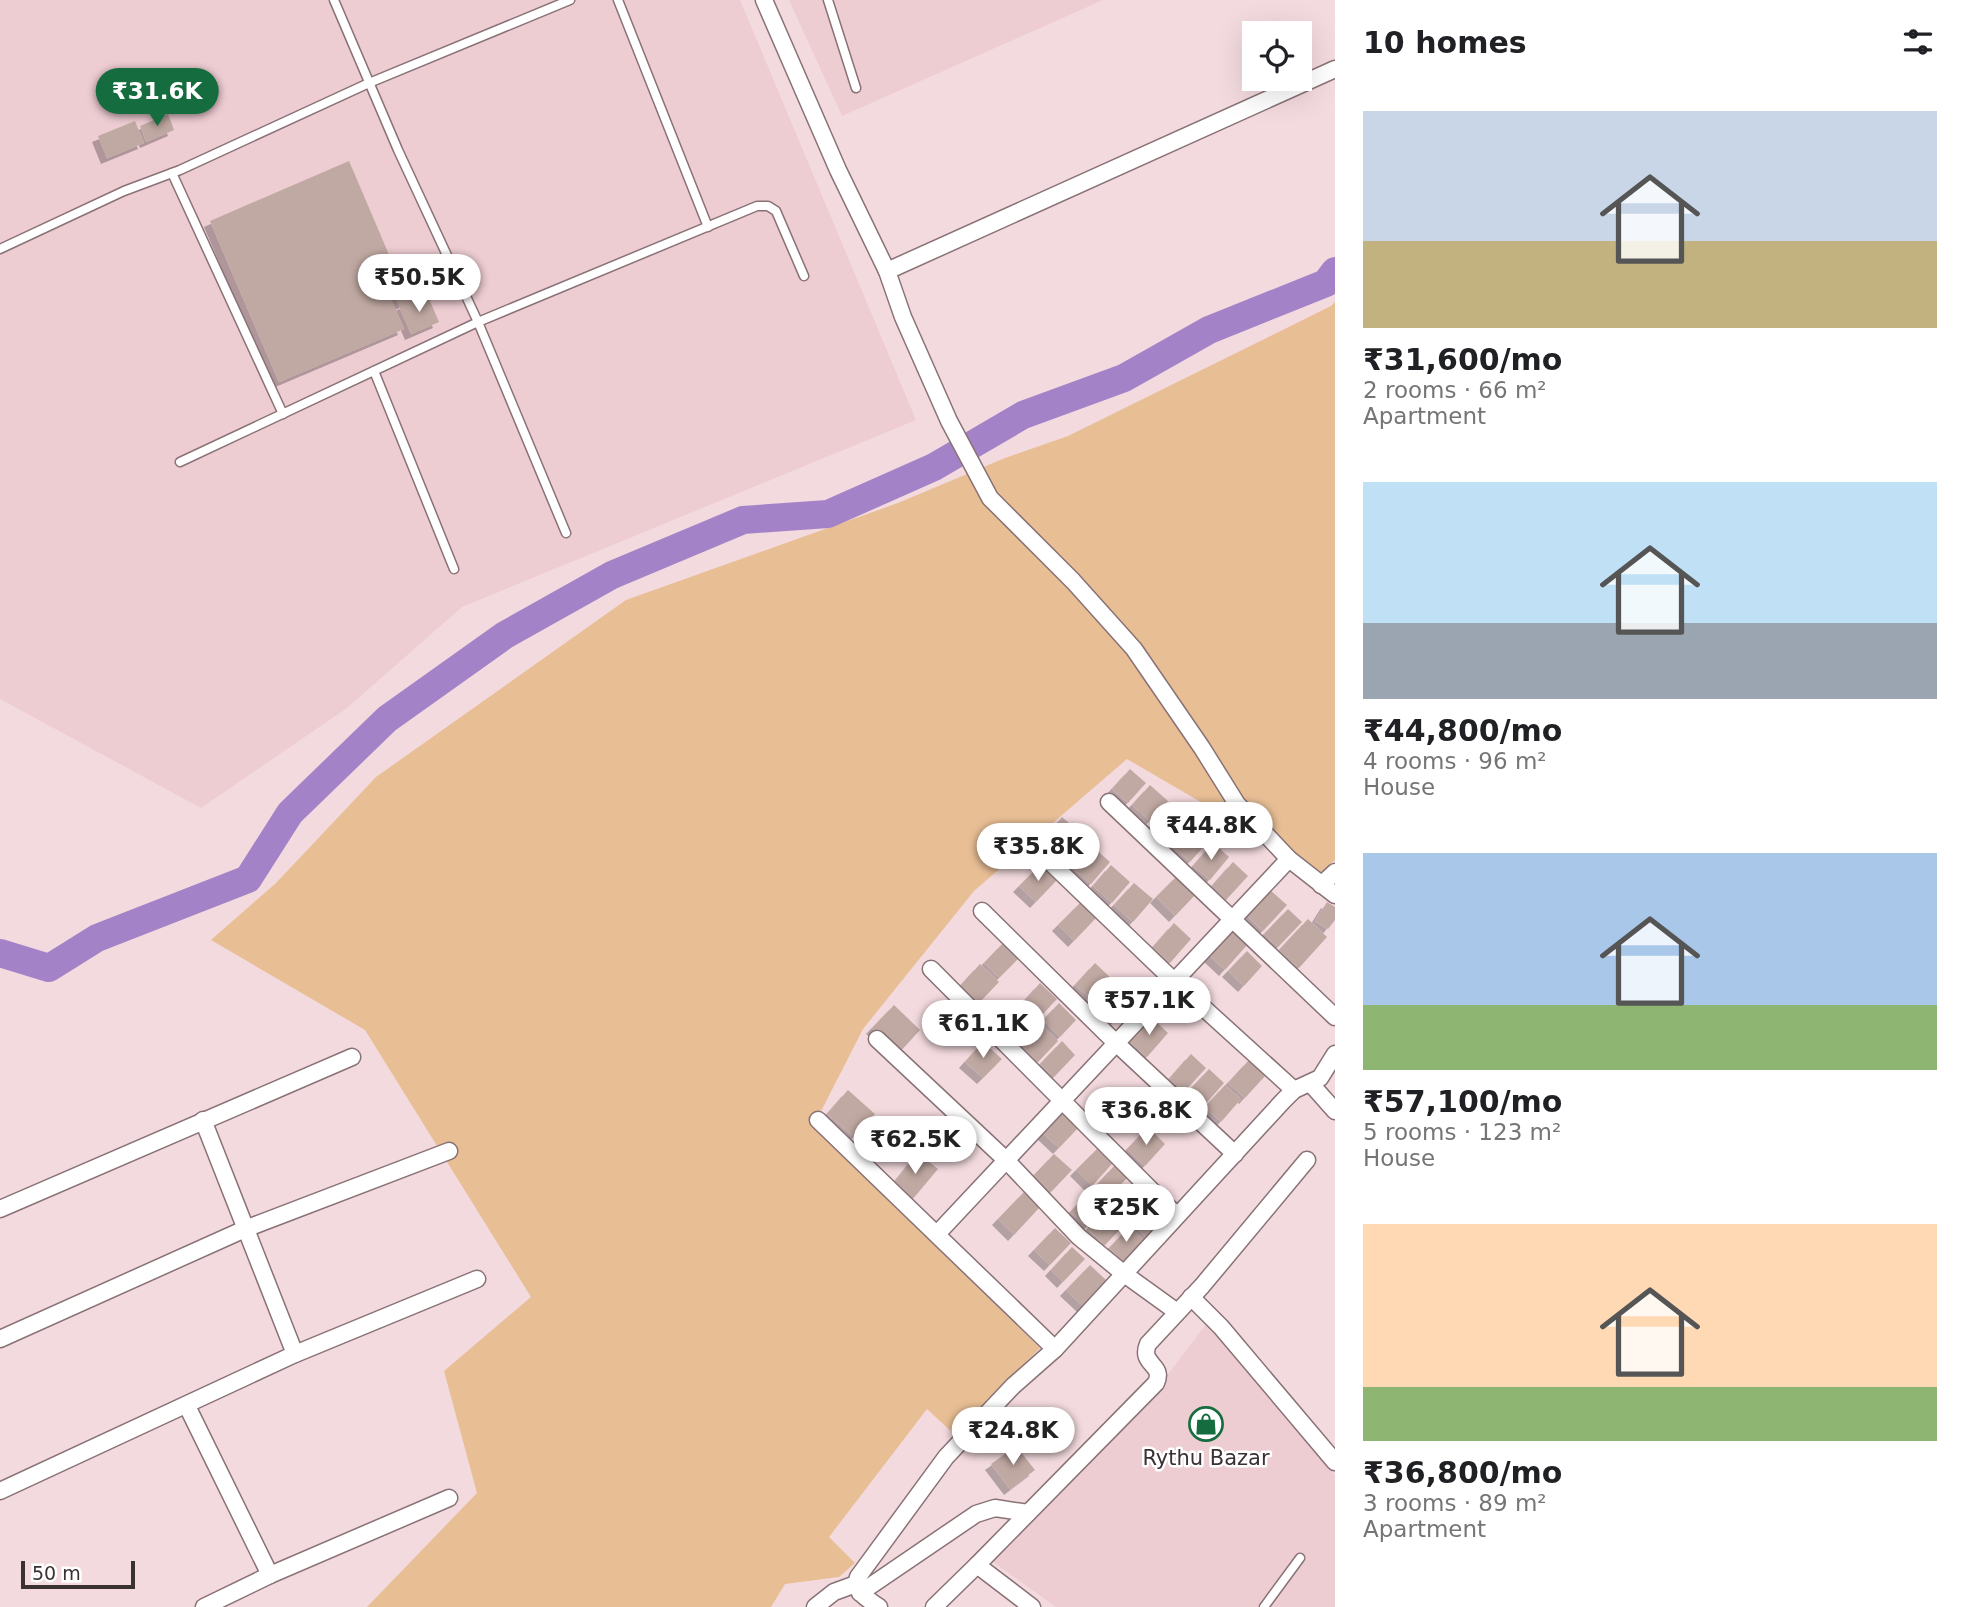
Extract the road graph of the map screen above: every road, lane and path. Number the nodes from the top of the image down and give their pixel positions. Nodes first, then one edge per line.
1 (334, 0) edge
2 (570, 0) edge
3 (618, 0) edge
4 (764, 0) edge
5 (828, 0) edge
6 (1335, 69) edge
7 (369, 83) junction
8 (856, 88) dead end
9 (172, 173) junction
10 (708, 227) junction
11 (0, 249) edge
12 (887, 271) junction
13 (804, 276) dead end
14 (478, 322) junction
15 (374, 371) junction
16 (283, 414) junction
17 (180, 462) dead end
18 (566, 533) dead end
19 (454, 569) dead end
20 (1110, 803) dead end
21 (1289, 859) junction
22 (1050, 862) dead end
23 (1335, 872) edge
24 (1321, 885) junction
25 (1335, 895) edge
26 (982, 911) dead end
27 (1232, 920) junction
28 (931, 969) dead end
29 (1174, 981) junction
30 (1335, 1017) edge
31 (877, 1039) dead end
32 (1116, 1043) junction
33 (1335, 1054) edge
34 (352, 1057) dead end
35 (1311, 1084) junction
36 (1294, 1090) junction
37 (1061, 1101) junction
38 (1335, 1111) edge
39 (203, 1120) junction
40 (818, 1120) dead end
41 (449, 1151) dead end
42 (1235, 1154) junction
43 (1006, 1160) junction
44 (1307, 1160) dead end
45 (0, 1209) edge
46 (1177, 1216) junction
47 (245, 1229) junction
48 (937, 1234) junction
49 (1123, 1273) junction
50 (477, 1279) dead end
51 (1191, 1297) junction
52 (1177, 1312) junction
53 (0, 1339) edge
54 (1055, 1349) junction
55 (295, 1354) junction
56 (187, 1406) junction
57 (1335, 1462) edge
58 (0, 1492) edge
59 (449, 1498) dead end
60 (1028, 1513) junction
61 (1300, 1559) dead end
62 (976, 1565) junction
63 (270, 1575) junction
64 (858, 1588) junction
65 (877, 1606) edge
66 (204, 1607) edge
67 (815, 1607) edge
68 (934, 1607) edge
69 (1032, 1607) edge
70 (1264, 1607) edge

1 - 7 lane
2 - 7 lane
3 - 10 lane
4 - 12 street
5 - 8 lane
6 - 12 street
7 - 9 lane
7 - 14 lane
9 - 11 lane
9 - 16 lane
10 - 13 lane
10 - 14 lane
12 - 21 street
14 - 15 lane
14 - 18 lane
15 - 16 lane
15 - 19 lane
16 - 17 lane
20 - 27 street
21 - 24 street
21 - 27 street
22 - 29 street
23 - 24 street
24 - 25 street
26 - 32 street
27 - 29 street
27 - 30 street
28 - 37 street
29 - 32 street
29 - 36 street
31 - 43 street
32 - 37 street
32 - 42 street
33 - 35 street
34 - 39 street
35 - 36 street
35 - 38 street
36 - 42 street
37 - 43 street
37 - 46 street
39 - 45 street
39 - 47 street
40 - 48 street
41 - 47 street
42 - 46 street
43 - 48 street
43 - 49 street
44 - 51 street
46 - 49 street
47 - 53 street
47 - 55 street
48 - 54 street
49 - 52 street
49 - 54 street
50 - 55 street
51 - 52 street
51 - 57 street
52 - 60 street
54 - 64 street
55 - 56 street
56 - 58 street
56 - 63 street
59 - 63 street
60 - 62 street
60 - 64 street
61 - 70 lane
62 - 68 street
62 - 69 street
63 - 66 street
64 - 65 street
64 - 67 street

